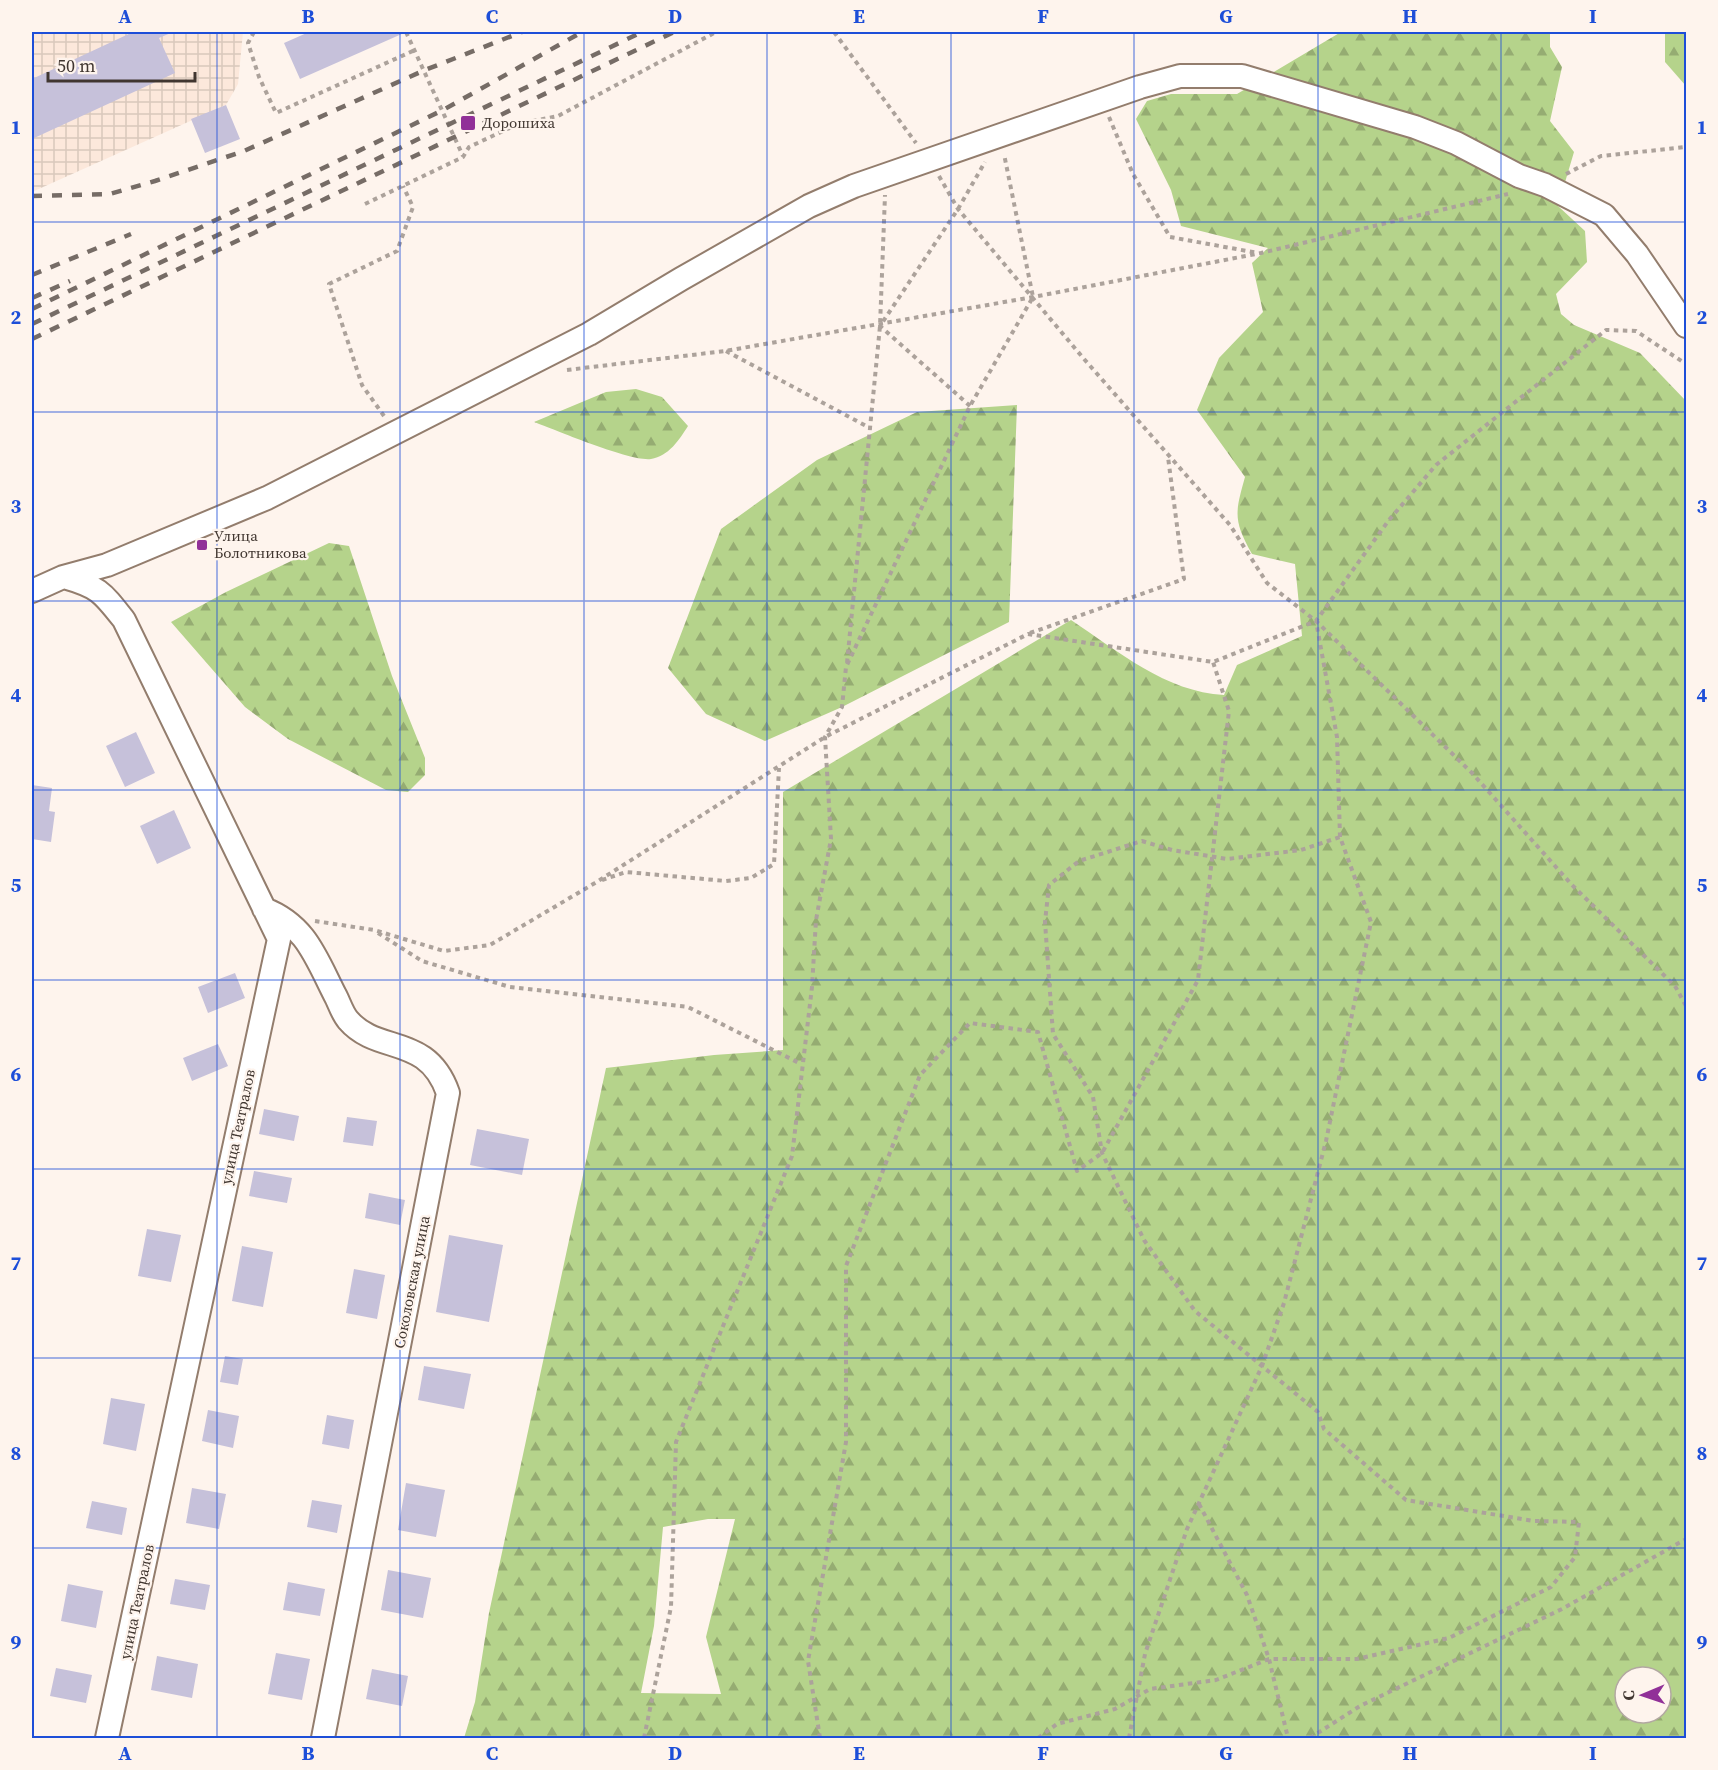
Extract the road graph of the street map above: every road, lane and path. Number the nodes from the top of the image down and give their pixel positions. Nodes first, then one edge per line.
1 (254, 32) edge
2 (406, 32) edge
3 (716, 32) edge
4 (834, 32) edge
5 (415, 50) junction
6 (1101, 101) junction
7 (1000, 136) junction
8 (1686, 147) edge
9 (463, 157) junction
10 (929, 160) junction
11 (885, 175) junction
12 (1545, 185) junction
13 (403, 186) junction
14 (1511, 193) dead end
15 (365, 204) dead end
16 (958, 209) junction
17 (1261, 253) junction
18 (1033, 297) junction
19 (880, 326) junction
20 (1686, 326) edge
21 (725, 351) junction
22 (1686, 364) edge
23 (562, 371) dead end
24 (970, 406) junction
25 (375, 422) dead end
26 (870, 428) junction
27 (1168, 457) junction
28 (63, 577) junction
29 (32, 591) edge
30 (1316, 621) junction
31 (1028, 634) junction
32 (1213, 662) junction
33 (846, 667) junction
34 (825, 737) junction
35 (779, 767) junction
36 (1340, 837) junction
37 (1212, 856) junction
38 (595, 883) junction
39 (272, 912) junction
40 (374, 930) junction
41 (1686, 1006) edge
42 (801, 1064) junction
43 (1102, 1153) junction
44 (1262, 1366) junction
45 (1199, 1504) junction
46 (1686, 1539) edge
47 (1269, 1659) junction
48 (1136, 1697) junction
49 (107, 1738) edge
50 (323, 1738) edge
51 (644, 1738) edge
52 (820, 1738) edge
53 (1038, 1738) edge
54 (1129, 1738) edge
55 (1287, 1738) edge
56 (1310, 1738) edge

1 - 5 path
2 - 5 path
3 - 9 path
4 - 10 path
5 - 9 path
6 - 7 street
6 - 12 street
6 - 17 path
7 - 10 street
7 - 16 path
7 - 18 path
8 - 12 path
9 - 13 path
10 - 11 street
10 - 16 path
11 - 19 path
11 - 28 street
12 - 20 street
13 - 15 path
13 - 25 path
14 - 17 path
16 - 18 path
16 - 19 path
17 - 18 path
18 - 19 path
18 - 24 path
18 - 27 path
19 - 21 path
19 - 24 path
19 - 26 path
21 - 23 path
21 - 26 path
22 - 30 path
24 - 33 path
26 - 33 path
27 - 30 path
27 - 31 path
28 - 29 street
28 - 39 street, улица Театралов
30 - 32 path
30 - 36 path
30 - 41 path
31 - 32 path
31 - 34 path
32 - 37 path
33 - 34 path
34 - 35 path
34 - 42 path
35 - 38 path
35 - 38 path
36 - 37 path
36 - 44 path
37 - 43 path
37 - 43 path
38 - 40 path
39 - 40 path
39 - 49 street, улица Театралов
39 - 50 street, Соколовская улица
40 - 42 path
42 - 51 path
43 - 44 path
43 - 52 path
44 - 45 path
44 - 47 path
45 - 47 path
45 - 48 path
46 - 56 path
47 - 48 path
47 - 55 path
48 - 53 path
48 - 54 path

